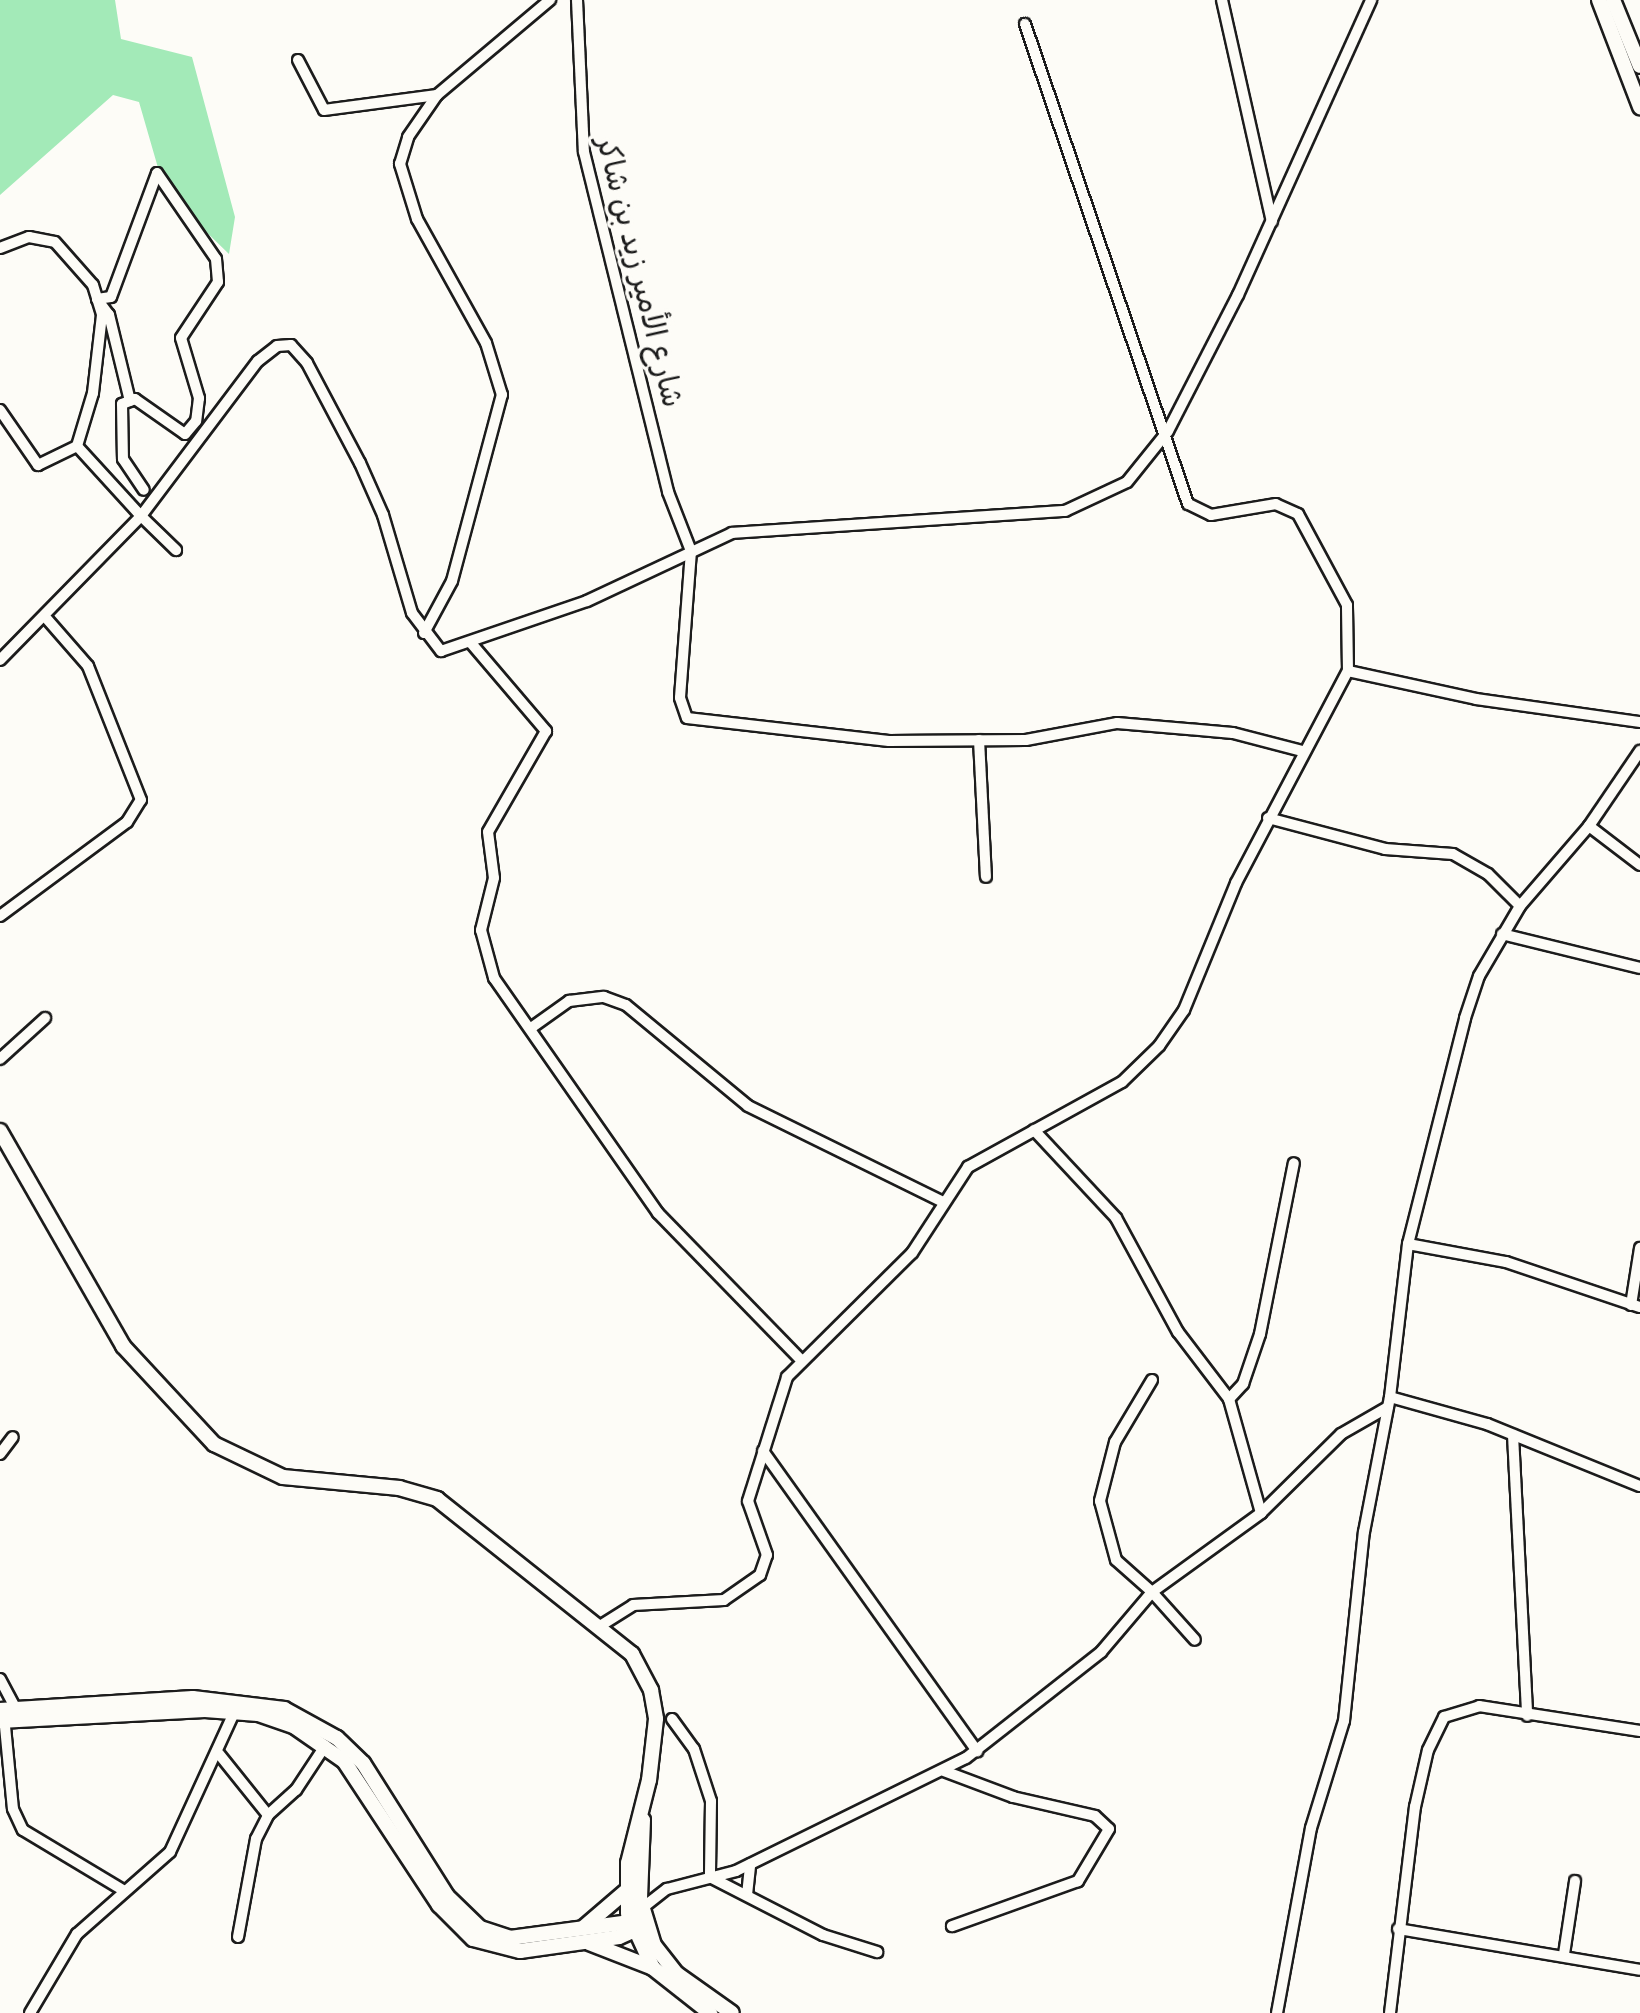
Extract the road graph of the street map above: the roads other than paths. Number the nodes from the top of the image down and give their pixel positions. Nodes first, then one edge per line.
1 (550, 0) edge
2 (577, 0) edge
3 (1222, 0) edge
4 (1371, 0) edge
5 (1599, 0) edge
6 (1613, 0) edge
7 (1025, 24) dead end
8 (298, 60) dead end
9 (1640, 66) edge
10 (437, 95) junction
11 (1640, 107) edge
12 (1272, 220) junction
13 (0, 248) edge
14 (97, 299) junction
15 (130, 401) junction
16 (0, 410) edge
17 (1168, 432) junction
18 (78, 446) junction
19 (144, 490) dead end
20 (141, 516) junction
21 (176, 551) dead end
22 (691, 551) junction
23 (47, 619) junction
24 (424, 633) junction
25 (471, 643) junction
26 (0, 660) edge
27 (1348, 671) junction
28 (1640, 722) edge
29 (979, 740) junction
30 (1302, 751) junction
31 (1640, 751) edge
32 (1268, 818) junction
33 (1589, 826) junction
34 (1640, 865) edge
35 (986, 877) dead end
36 (1520, 905) junction
37 (0, 916) edge
38 (1502, 934) junction
39 (1640, 968) edge
40 (45, 1018) dead end
41 (531, 1028) junction
42 (0, 1059) edge
43 (1034, 1130) junction
44 (0, 1131) edge
45 (1294, 1163) dead end
46 (943, 1202) junction
47 (1408, 1244) junction
48 (1640, 1248) edge
49 (1635, 1306) edge
50 (800, 1359) junction
51 (1152, 1380) dead end
52 (1228, 1399) junction
53 (1389, 1402) junction
54 (1513, 1435) junction
55 (13, 1437) dead end
56 (763, 1451) junction
57 (0, 1454) edge
58 (1640, 1486) edge
59 (1261, 1513) junction
60 (1152, 1592) junction
61 (600, 1626) junction
62 (1195, 1640) dead end
63 (0, 1679) edge
64 (235, 1710) junction
65 (8, 1716) edge
66 (1527, 1716) junction
67 (672, 1719) dead end
68 (1640, 1731) edge
69 (325, 1746) junction
70 (977, 1751) junction
71 (219, 1754) junction
72 (944, 1771) junction
73 (643, 1805) junction
74 (268, 1815) junction
75 (750, 1864) junction
76 (710, 1877) junction
77 (1576, 1881) dead end
78 (123, 1890) junction
79 (625, 1892) junction
80 (747, 1895) junction
81 (641, 1909) junction
82 (952, 1926) dead end
83 (638, 1928) junction
84 (1398, 1929) junction
85 (238, 1937) dead end
86 (582, 1937) junction
87 (877, 1952) dead end
88 (1564, 1954) junction
89 (653, 1969) junction
90 (1640, 1970) edge
91 (30, 2013) edge
92 (710, 2013) edge
93 (732, 2013) edge
94 (1277, 2013) edge
95 (1390, 2013) edge

1 - 10 street
2 - 22 street, شارع الأمير زيد بن شاكر
3 - 12 street
4 - 12 street
5 - 11 main road
6 - 9 main road
7 - 17 street
8 - 10 street
10 - 24 street
12 - 17 street
13 - 14 street
14 - 15 street
14 - 15 street
14 - 18 street
15 - 19 street
16 - 18 street
17 - 22 street
17 - 27 street
18 - 20 street
20 - 21 street
20 - 23 street
20 - 24 street
22 - 25 street
22 - 29 street
23 - 26 street
23 - 37 street
24 - 25 street
25 - 41 street
27 - 28 street
27 - 30 street
29 - 30 street
29 - 35 street
30 - 32 street
31 - 33 street
32 - 36 street
32 - 43 street
33 - 34 street
33 - 36 street
36 - 38 street
38 - 39 street
38 - 47 street
40 - 42 street
41 - 46 street
41 - 50 street
43 - 46 street
43 - 52 street
44 - 61 main road
45 - 52 street
46 - 50 street
47 - 49 street
47 - 53 street
48 - 49 street
50 - 56 street
51 - 60 street
52 - 59 street
53 - 54 street
53 - 59 street
53 - 94 street
54 - 58 street
54 - 66 street
55 - 57 street
56 - 61 street
56 - 70 street
59 - 60 street
60 - 62 street
60 - 70 street
61 - 73 main road
63 - 65 street
64 - 65 main road
64 - 69 main road
64 - 71 street
65 - 78 street
65 - 86 main road
66 - 68 street
66 - 84 street
67 - 76 street
69 - 74 street
69 - 86 main road
70 - 72 street
71 - 74 street
71 - 78 street
72 - 75 street
72 - 82 street
73 - 79 main road
73 - 81 main road
74 - 85 street
75 - 76 street
75 - 80 street
76 - 80 street
76 - 81 street
77 - 88 street
78 - 91 street
79 - 83 main road
79 - 86 main road
80 - 87 street
81 - 83 main road
83 - 86 main road
83 - 89 main road
83 - 93 main road
84 - 88 street
84 - 95 street
86 - 89 main road
88 - 90 street
89 - 92 main road

